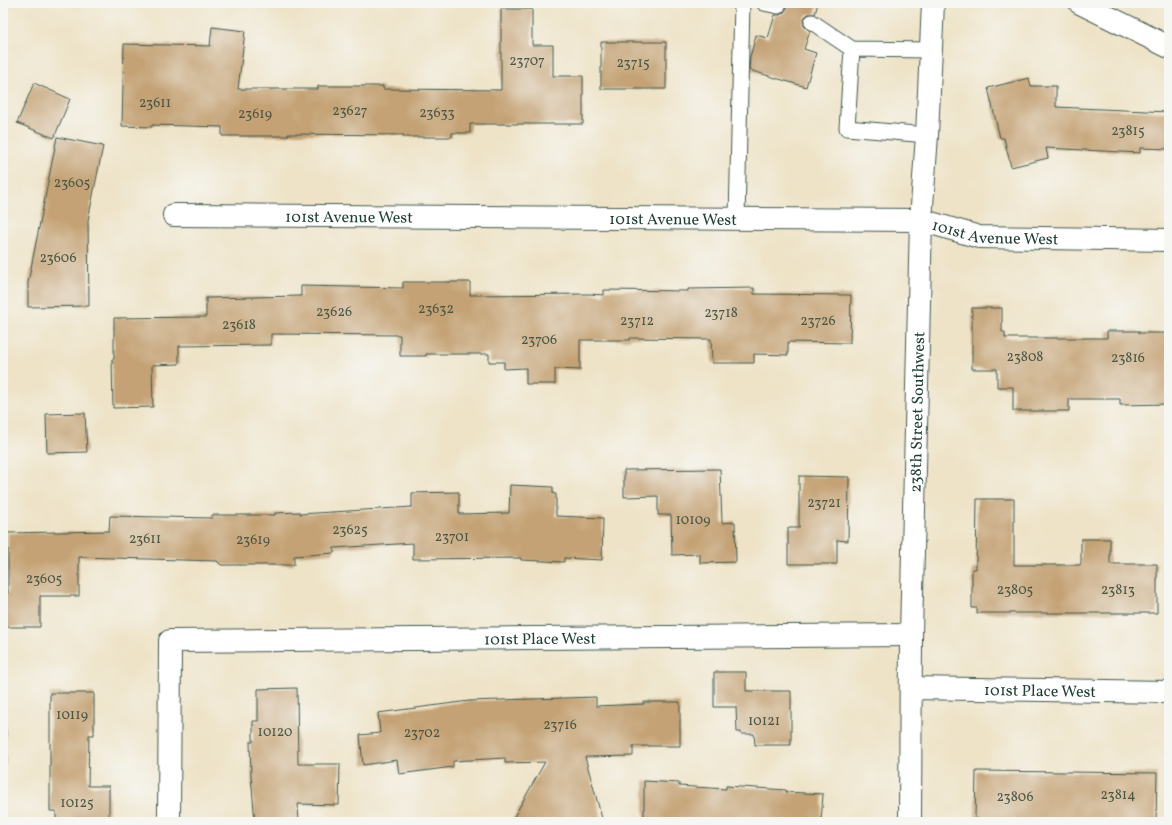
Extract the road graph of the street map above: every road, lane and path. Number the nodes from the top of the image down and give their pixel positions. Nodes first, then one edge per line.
1 (742, 3) edge
2 (933, 3) edge
3 (1080, 3) edge
4 (812, 22) dead end
5 (1169, 47) edge
6 (852, 48) junction
7 (930, 50) junction
8 (926, 135) junction
9 (174, 215) dead end
10 (737, 219) junction
11 (921, 220) junction
12 (1169, 240) edge
13 (911, 635) junction
14 (911, 688) junction
15 (1169, 692) edge
16 (169, 822) edge
17 (910, 822) edge

1 - 10 lane
2 - 7 street, 238th Street Southwest
3 - 5 street
4 - 6 lane
6 - 7 lane
6 - 8 lane
7 - 8 street, 238th Street Southwest
8 - 11 street, 238th Street Southwest
9 - 10 street, 101st Avenue West
10 - 11 street, 101st Avenue West
11 - 12 street, 101st Avenue West
11 - 13 street, 238th Street Southwest
13 - 14 street, 238th Street Southwest
13 - 16 street, 101st Place West
14 - 15 street, 101st Place West
14 - 17 street, 238th Street Southwest

